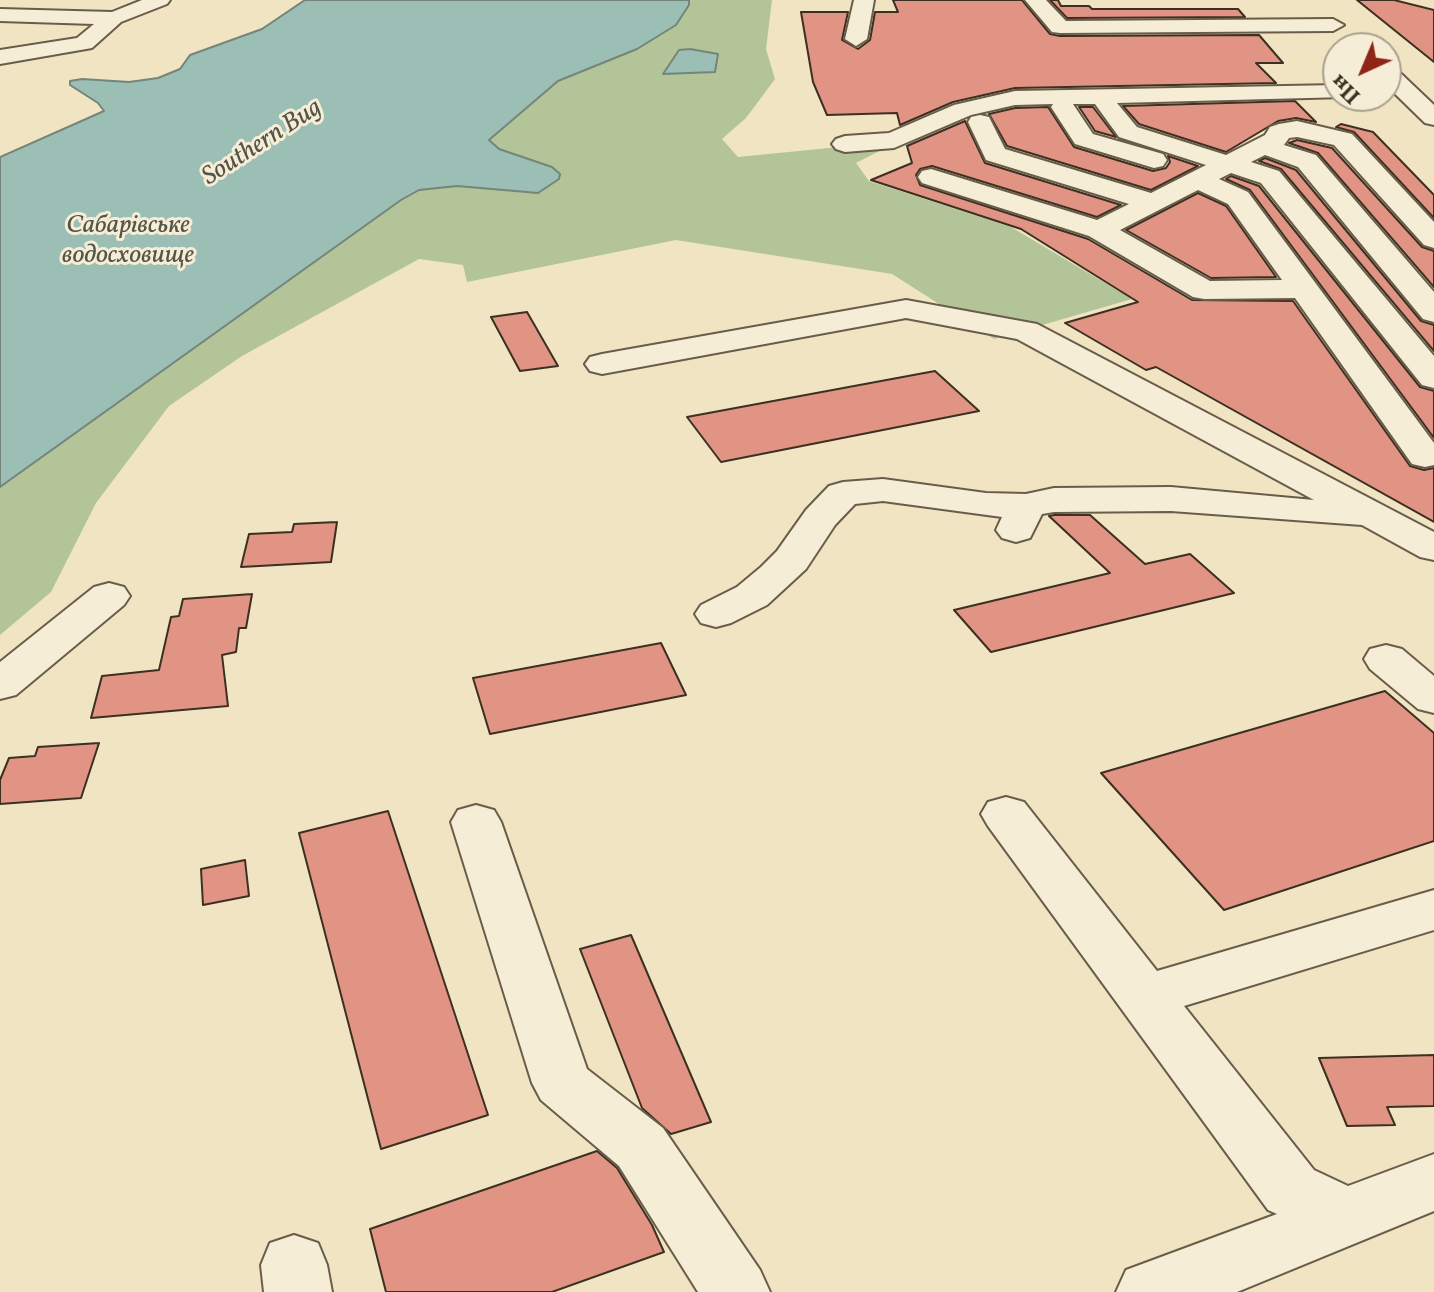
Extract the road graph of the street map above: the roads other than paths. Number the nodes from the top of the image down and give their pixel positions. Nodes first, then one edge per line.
1 (160, 0) edge
2 (864, 0) edge
3 (1035, 0) edge
4 (1306, 0) edge
5 (0, 15) edge
6 (114, 18) junction
7 (1333, 25) junction
8 (1341, 32) edge
9 (856, 39) dead end
10 (0, 41) edge
11 (35, 50) junction
12 (0, 57) edge
13 (84, 64) dead end
14 (1402, 85) edge
15 (1322, 92) edge
16 (1106, 105) dead end
17 (1154, 105) dead end
18 (1063, 107) dead end
19 (1434, 118) edge
20 (980, 122) dead end
21 (941, 141) dead end
22 (845, 144) dead end
23 (1039, 146) dead end
24 (1260, 147) junction
25 (931, 177) dead end
26 (1203, 177) junction
27 (1153, 202) junction
28 (1125, 216) junction
29 (1099, 230) junction
30 (1434, 239) edge
31 (1304, 289) junction
32 (1434, 312) edge
33 (602, 364) dead end
34 (1434, 378) edge
35 (1420, 454) edge
36 (1374, 516) junction
37 (1434, 548) edge
38 (109, 596) dead end
39 (716, 614) dead end
40 (1386, 659) dead end
41 (0, 685) edge
42 (1434, 699) edge
43 (1006, 814) dead end
44 (476, 822) dead end
45 (1434, 910) edge
46 (1145, 996) junction
47 (1434, 1182) edge
48 (1346, 1216) junction
49 (1203, 1285) edge
50 (736, 1292) edge
51 (1150, 1292) edge

1 - 6 street
2 - 9 street
3 - 7 street
4 - 7 street
5 - 6 street
6 - 11 street
7 - 8 street
10 - 11 street
11 - 12 street
11 - 13 street
14 - 19 street
15 - 22 street
16 - 26 street
17 - 24 street
18 - 26 street
20 - 27 street
21 - 28 street
23 - 26 street
24 - 26 street
24 - 30 street
24 - 32 street
25 - 29 street
26 - 27 street
26 - 31 street
26 - 34 street
27 - 28 street
28 - 29 street
29 - 31 street
31 - 35 street
33 - 36 street
36 - 37 street
36 - 39 street
38 - 41 street
40 - 42 street
43 - 46 street
44 - 50 street
45 - 46 street
46 - 48 street
47 - 48 street
48 - 49 street
49 - 51 street

